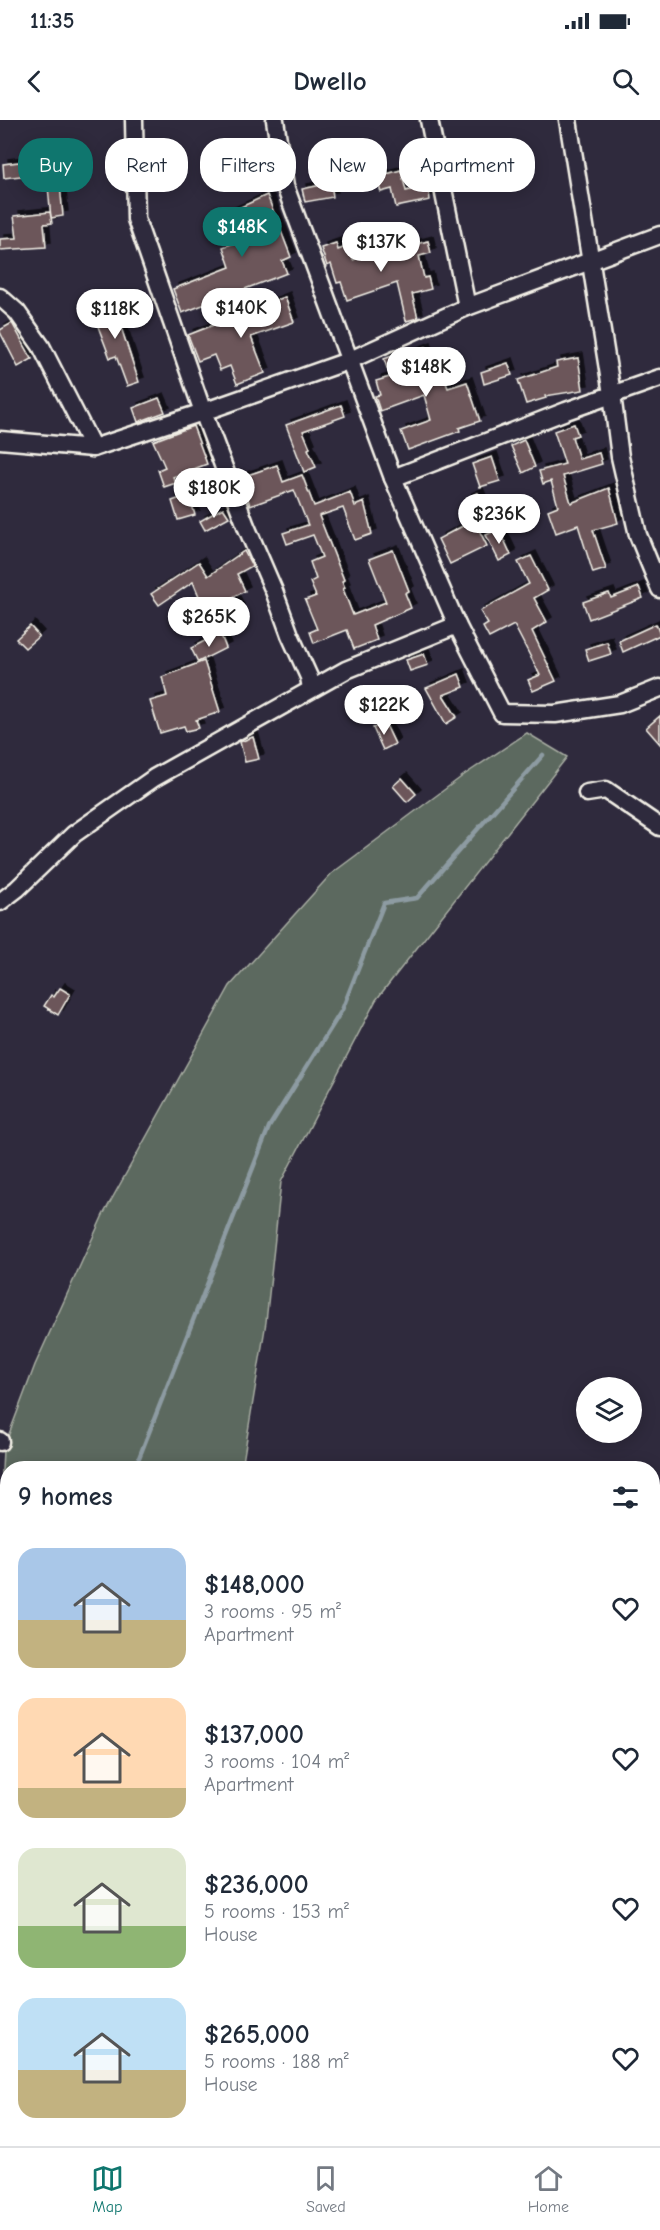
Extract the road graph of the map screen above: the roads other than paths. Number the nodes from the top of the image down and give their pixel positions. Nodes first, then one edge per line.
1 (134, 120) edge
2 (275, 120) edge
3 (429, 120) edge
4 (568, 120) edge
5 (660, 236) edge
6 (592, 262) junction
7 (0, 297) edge
8 (467, 307) junction
9 (348, 361) junction
10 (660, 378) edge
11 (612, 394) junction
12 (203, 412) junction
13 (0, 440) edge
14 (93, 448) junction
15 (393, 478) junction
16 (660, 589) edge
17 (457, 625) junction
18 (311, 688) junction
19 (660, 688) edge
20 (586, 793) dead end
21 (660, 827) edge
22 (17, 890) junction
23 (0, 902) edge
24 (0, 916) edge

1 - 12 street
2 - 9 street
3 - 8 street
4 - 6 street
5 - 6 street
6 - 8 street
6 - 11 street
7 - 14 street
8 - 9 street
9 - 12 street
9 - 15 street
10 - 11 street
11 - 15 street
11 - 16 street
12 - 14 street
12 - 18 street
13 - 14 street
15 - 17 street
17 - 18 street
17 - 19 street
18 - 22 street
20 - 21 street
22 - 23 street
22 - 24 street

